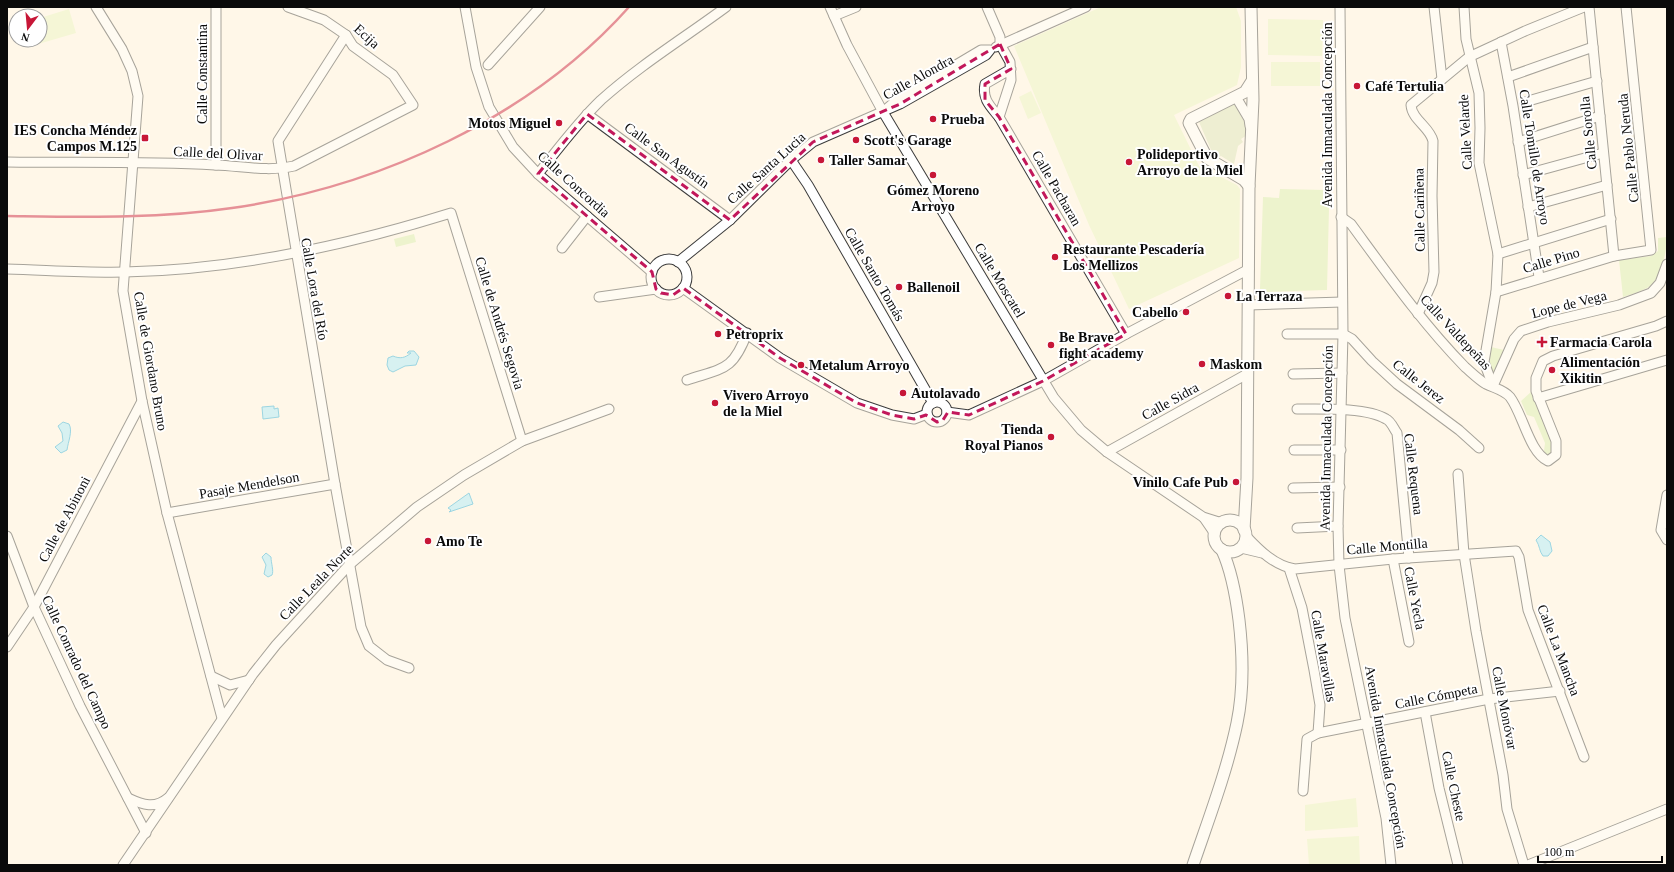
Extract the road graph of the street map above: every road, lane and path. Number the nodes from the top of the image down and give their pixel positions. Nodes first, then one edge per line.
1 (96, 7) edge
2 (216, 7) edge
3 (288, 7) edge
4 (465, 7) edge
5 (540, 7) edge
6 (726, 7) edge
7 (830, 7) edge
8 (856, 7) edge
9 (987, 7) edge
10 (1086, 7) edge
11 (1251, 7) edge
12 (1340, 7) edge
13 (1434, 7) edge
14 (1464, 7) edge
15 (1584, 7) edge
16 (1589, 7) edge
17 (1626, 7) edge
18 (834, 16) junction
19 (346, 35) junction
20 (1501, 42) junction
21 (1000, 44) junction
22 (1593, 47) junction
23 (1469, 57) junction
24 (488, 65) dead end
25 (1011, 69) junction
26 (1508, 77) junction
27 (1442, 79) junction
28 (1252, 81) junction
29 (1597, 82) junction
30 (1236, 97) junction
31 (1525, 102) dead end
32 (413, 105) joint
33 (883, 112) junction
34 (587, 114) junction
35 (1600, 116) junction
36 (999, 117) junction
37 (1251, 129) junction
38 (1518, 142) junction
39 (1603, 152) junction
40 (791, 160) junction
41 (7, 162) edge
42 (133, 164) junction
43 (216, 164) junction
44 (282, 169) junction
45 (538, 174) junction
46 (1523, 175) junction
47 (1607, 185) junction
48 (1249, 186) junction
49 (1528, 207) junction
50 (587, 216) junction
51 (1341, 217) junction
52 (1611, 219) junction
53 (730, 220) junction
54 (1534, 243) junction
55 (562, 248) dead end
56 (295, 254) junction
57 (1498, 254) junction
58 (1614, 256) junction
59 (678, 262) junction
60 (1667, 264) edge
61 (1250, 268) junction
62 (7, 270) edge
63 (125, 272) junction
64 (652, 272) junction
65 (1539, 277) junction
66 (683, 288) junction
67 (656, 289) junction
68 (1496, 292) junction
69 (599, 297) dead end
70 (1342, 302) junction
71 (1249, 305) junction
72 (1418, 314) junction
73 (1667, 321) edge
74 (747, 333) junction
75 (1126, 334) junction
76 (1287, 334) dead end
77 (1343, 334) junction
78 (1667, 360) edge
79 (1342, 373) junction
80 (1247, 374) junction
81 (1293, 374) dead end
82 (688, 380) dead end
83 (1043, 381) junction
84 (1493, 386) junction
85 (1538, 398) junction
86 (142, 401) junction
87 (933, 403) junction
88 (609, 409) dead end
89 (1297, 409) dead end
90 (1342, 410) junction
91 (947, 412) junction
92 (927, 414) junction
93 (522, 441) junction
94 (1480, 448) dead end
95 (1294, 450) dead end
96 (1340, 450) junction
97 (1107, 452) junction
98 (1458, 474) dead end
99 (335, 484) junction
100 (1340, 487) junction
101 (1293, 488) dead end
102 (1667, 495) edge
103 (1245, 505) junction
104 (167, 513) junction
105 (1203, 517) junction
106 (1226, 522) junction
107 (1338, 526) junction
108 (1297, 528) dead end
109 (1245, 533) junction
110 (1215, 534) junction
111 (7, 536) edge
112 (1667, 540) edge
113 (1240, 549) junction
114 (1222, 550) junction
115 (1516, 551) joint
116 (1265, 554) junction
117 (1464, 554) junction
118 (1409, 558) junction
119 (1393, 559) junction
120 (348, 565) junction
121 (1339, 565) junction
122 (1289, 568) junction
123 (1234, 590) junction
124 (34, 607) junction
125 (1409, 642) dead end
126 (7, 646) edge
127 (409, 668) dead end
128 (211, 676) junction
129 (249, 680) junction
130 (1560, 691) junction
131 (1490, 699) junction
132 (1425, 712) junction
133 (222, 718) junction
134 (1368, 723) junction
135 (1318, 733) junction
136 (1584, 757) dead end
137 (1303, 791) dead end
138 (169, 797) junction
139 (128, 798) junction
140 (1667, 809) edge
141 (146, 833) junction
142 (123, 865) edge
143 (1193, 865) edge
144 (1391, 865) edge
145 (1458, 865) edge
146 (1524, 865) edge
147 (1528, 865) edge

1 - 42 street, Calle de Giordano Bruno
2 - 43 street, Calle Constantina
3 - 19 street, Ecija
4 - 45 street, Calle Concordia
5 - 24 street
6 - 34 street
7 - 18 street, Calle Moscatel
8 - 18 street
9 - 21 street
10 - 21 street, Calle Alondra
11 - 28 street
12 - 51 street, Avenida Inmaculada Concepción
13 - 27 street
14 - 23 street, Calle Velarde
15 - 20 street
16 - 22 street, Calle Sorolla
17 - 58 street, Calle Pablo Neruda
18 - 33 street, Calle Moscatel
19 - 32 street, Ecija
19 - 44 street, Calle Lora del Río
20 - 23 street
20 - 26 street, Calle Tomillo de Arroyo
21 - 25 street
21 - 33 street, Calle Alondra
22 - 26 street
22 - 29 street, Calle Sorolla
23 - 27 street
23 - 57 street, Calle Velarde
25 - 36 street
25 - 36 street, Calle Pacharan
26 - 38 street, Calle Tomillo de Arroyo
27 - 72 street, Calle Cariñena
28 - 30 street
28 - 37 street
29 - 31 street
29 - 35 street, Calle Sorolla
30 - 37 street
30 - 48 street
32 - 44 street, Calle del Olivar
33 - 40 street, Calle Santa Lucia
33 - 83 street, Calle Moscatel
34 - 45 street
34 - 53 street, Calle San Agustín
35 - 38 street
35 - 39 street, Calle Sorolla
36 - 75 street, Calle Pacharan
37 - 48 street
38 - 46 street, Calle Tomillo de Arroyo
39 - 46 street
39 - 47 street, Calle Sorolla
40 - 53 street, Calle Santa Lucia
40 - 87 street, Calle Santo Tomás
41 - 42 street, Calle del Olivar
42 - 43 street, Calle del Olivar
42 - 63 street, Calle de Giordano Bruno
43 - 44 street, Calle del Olivar
44 - 56 street, Calle Lora del Río
45 - 50 street, Calle Concordia
46 - 49 street, Calle Tomillo de Arroyo
47 - 49 street
47 - 52 street, Calle Sorolla
48 - 61 street
49 - 54 street, Calle Tomillo de Arroyo
50 - 55 street
50 - 64 street, Calle Concordia
51 - 70 street, Avenida Inmaculada Concepción
51 - 72 street, Calle Valdepeñas
52 - 54 street
52 - 58 street, Calle Sorolla
53 - 59 street, Calle Santa Lucia
54 - 57 street
54 - 65 street, Calle Tomillo de Arroyo
56 - 63 street
56 - 93 street, Calle de Andrés Segovia
56 - 99 street, Calle Lora del Río
57 - 68 street, Calle Velarde
58 - 65 street, Calle Pino
59 - 64 street
59 - 66 street
60 - 84 street, Lope de Vega
61 - 71 street
61 - 75 street
62 - 63 street
63 - 86 street, Calle de Giordano Bruno
64 - 67 street
65 - 68 street, Calle Pino
66 - 67 street
66 - 74 street
67 - 69 street
68 - 84 street
70 - 71 street
70 - 77 street, Avenida Inmaculada Concepción
71 - 80 street
72 - 84 street, Calle Valdepeñas
73 - 85 street
74 - 82 street
74 - 92 street
75 - 83 street
76 - 77 street
77 - 79 street, Avenida Inmaculada Concepción
77 - 94 street, Calle Jerez
78 - 85 street
79 - 81 street
79 - 90 street, Avenida Inmaculada Concepción
80 - 97 street, Calle Sidra
80 - 103 street
83 - 91 street
83 - 97 street, Calle Moscatel
84 - 85 street, Calle Valdepeñas
86 - 104 street, Calle de Giordano Bruno
86 - 124 street, Calle de Abinoni
87 - 91 street
87 - 92 street
88 - 93 street, Calle Leala Norte
89 - 90 street, Calle Requena
90 - 96 street, Avenida Inmaculada Concepción
90 - 118 street, Calle Requena
91 - 92 street
93 - 120 street, Calle Leala Norte
95 - 96 street
96 - 100 street, Avenida Inmaculada Concepción
97 - 105 street, Calle Moscatel
98 - 117 street, Calle Monóvar
99 - 104 street, Pasaje Mendelson
99 - 120 street, Calle Lora del Río
100 - 101 street
100 - 107 street, Avenida Inmaculada Concepción
102 - 112 street
103 - 106 street
103 - 109 street
104 - 128 street, Calle de Giordano Bruno
105 - 106 street, Calle Moscatel
105 - 110 street, Calle Moscatel
106 - 109 street
106 - 110 street
107 - 108 street
107 - 121 street, Avenida Inmaculada Concepción
109 - 113 street
109 - 116 street, Calle Montilla
110 - 114 street
111 - 124 street, Calle Conrado del Campo
113 - 114 street
113 - 116 street, Calle Montilla
113 - 123 street
114 - 123 street
115 - 117 street, Calle Montilla
115 - 130 street, Calle La Mancha
116 - 122 street, Calle Montilla
117 - 118 street, Calle Montilla
117 - 131 street, Calle Monóvar
118 - 119 street, Calle Montilla
119 - 121 street, Calle Montilla
119 - 125 street, Calle Yecla
120 - 127 street, Calle Lora del Río
120 - 129 street, Calle Leala Norte
121 - 122 street, Calle Montilla
121 - 134 street, Avenida Inmaculada Concepción
122 - 135 street, Calle Maravillas
123 - 143 street
124 - 126 street, Calle de Abinoni
124 - 139 street, Calle Conrado del Campo
128 - 129 street
128 - 133 street, Calle de Giordano Bruno
129 - 133 street, Calle Leala Norte
130 - 131 street, Calle Cómpeta
130 - 136 street, Calle La Mancha
131 - 132 street, Calle Cómpeta
131 - 146 street, Calle Monóvar
132 - 134 street, Calle Cómpeta
132 - 145 street, Calle Cheste
133 - 138 street, Calle Leala Norte
134 - 135 street, Calle Cómpeta
134 - 144 street, Avenida Inmaculada Concepción
135 - 137 street
138 - 139 street
138 - 141 street, Calle Leala Norte
139 - 141 street, Calle Conrado del Campo
140 - 147 street
141 - 142 street, Calle Leala Norte

